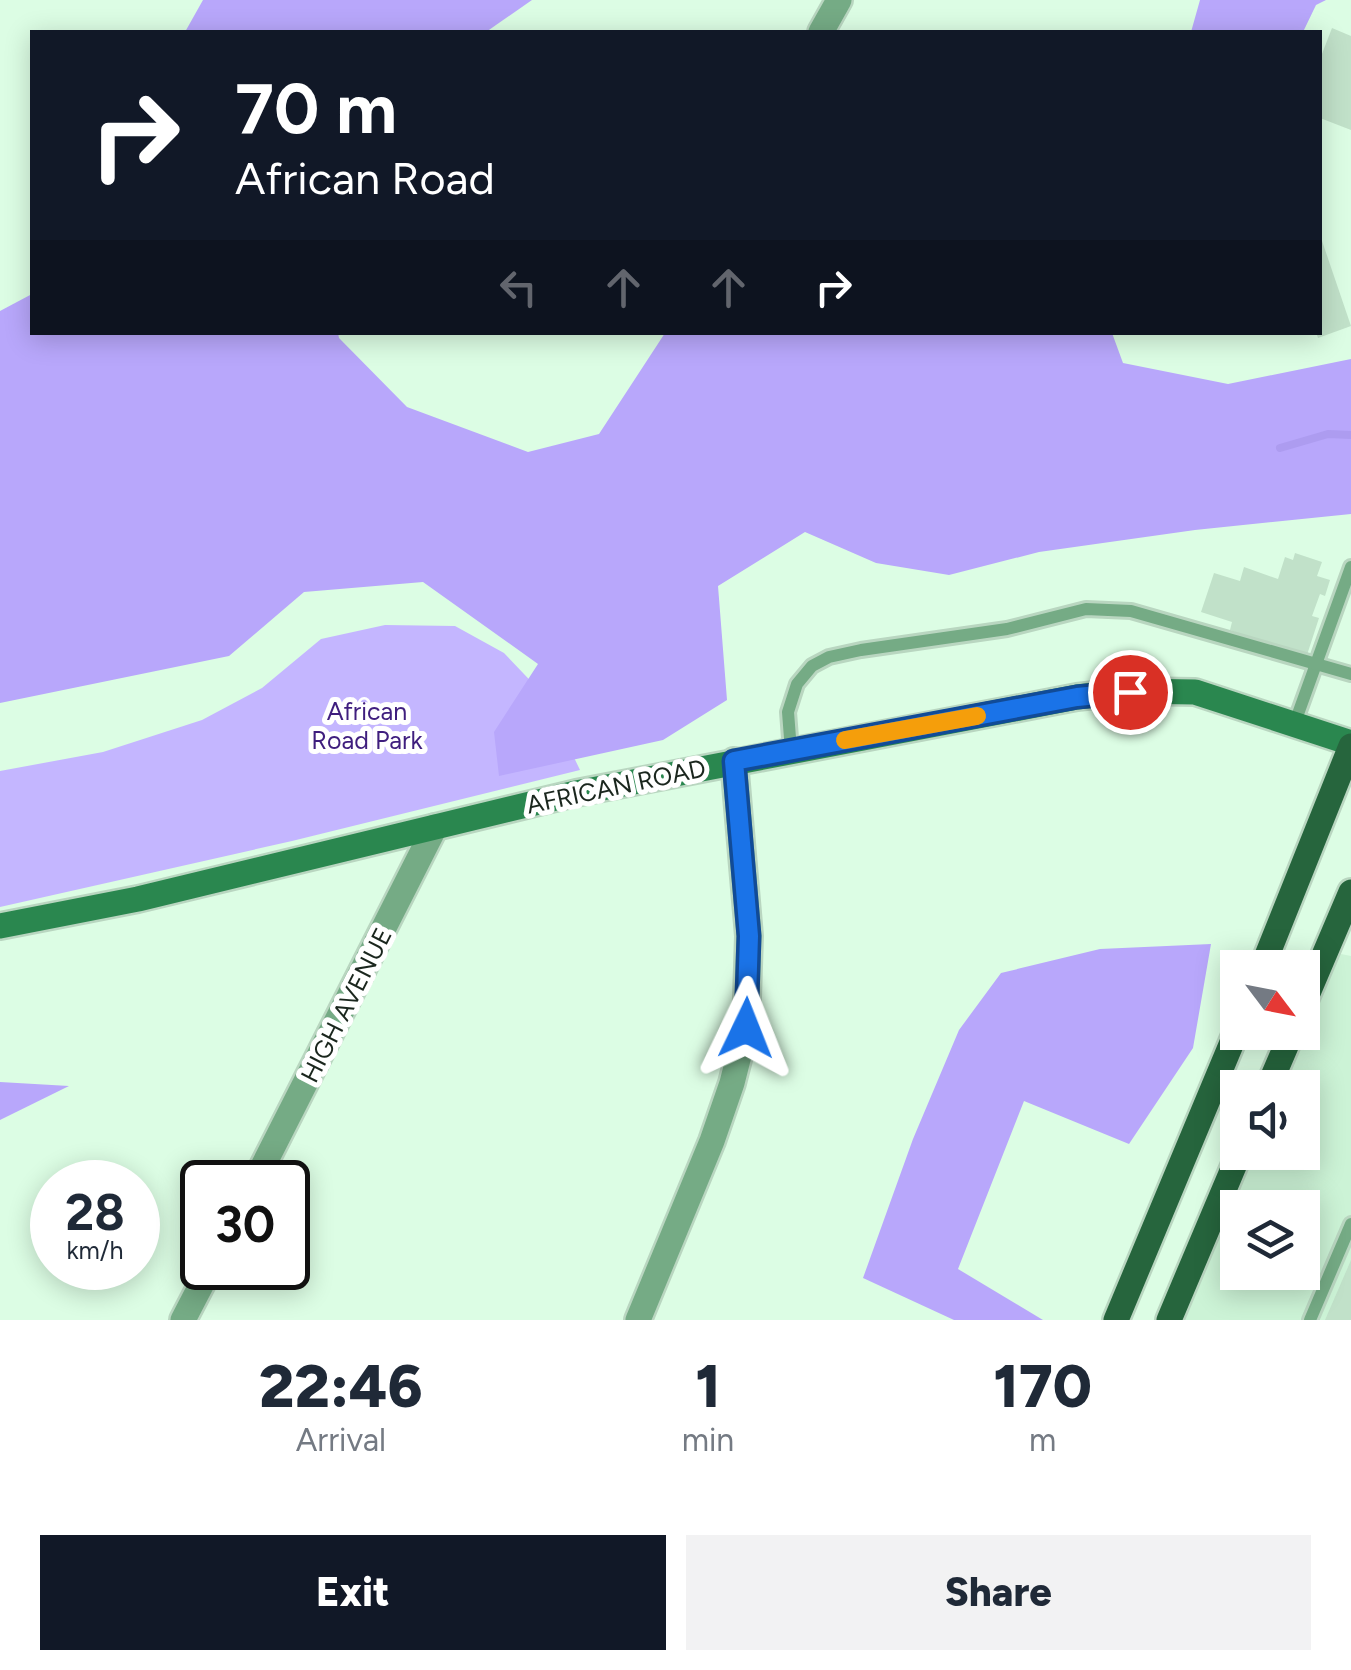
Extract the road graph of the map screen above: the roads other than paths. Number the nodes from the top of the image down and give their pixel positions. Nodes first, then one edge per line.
1 (840, 0) edge
2 (822, 30) edge
3 (1351, 567) edge
4 (1314, 664) junction
5 (1351, 674) edge
6 (1294, 724) junction
7 (1351, 744) edge
8 (791, 750) junction
9 (734, 761) junction
10 (435, 828) junction
11 (1351, 892) edge
12 (0, 926) edge
13 (1269, 950) edge
14 (1320, 965) edge
15 (1229, 1050) edge
16 (265, 1160) edge
17 (1232, 1170) edge
18 (1351, 1224) edge
19 (199, 1290) edge
20 (183, 1320) edge
21 (638, 1320) edge
22 (1116, 1320) edge
23 (1169, 1320) edge
24 (1310, 1320) edge

1 - 2 street
3 - 4 lane
4 - 5 lane
4 - 6 lane
4 - 8 lane
6 - 7 street, AFRICAN ROAD
6 - 8 street, AFRICAN ROAD
7 - 13 main road
8 - 9 street, AFRICAN ROAD
9 - 10 street, AFRICAN ROAD
9 - 21 street
10 - 12 street, AFRICAN ROAD
10 - 16 street, HIGH AVENUE
11 - 14 main road
15 - 22 main road
17 - 23 main road
18 - 24 lane
19 - 20 street

